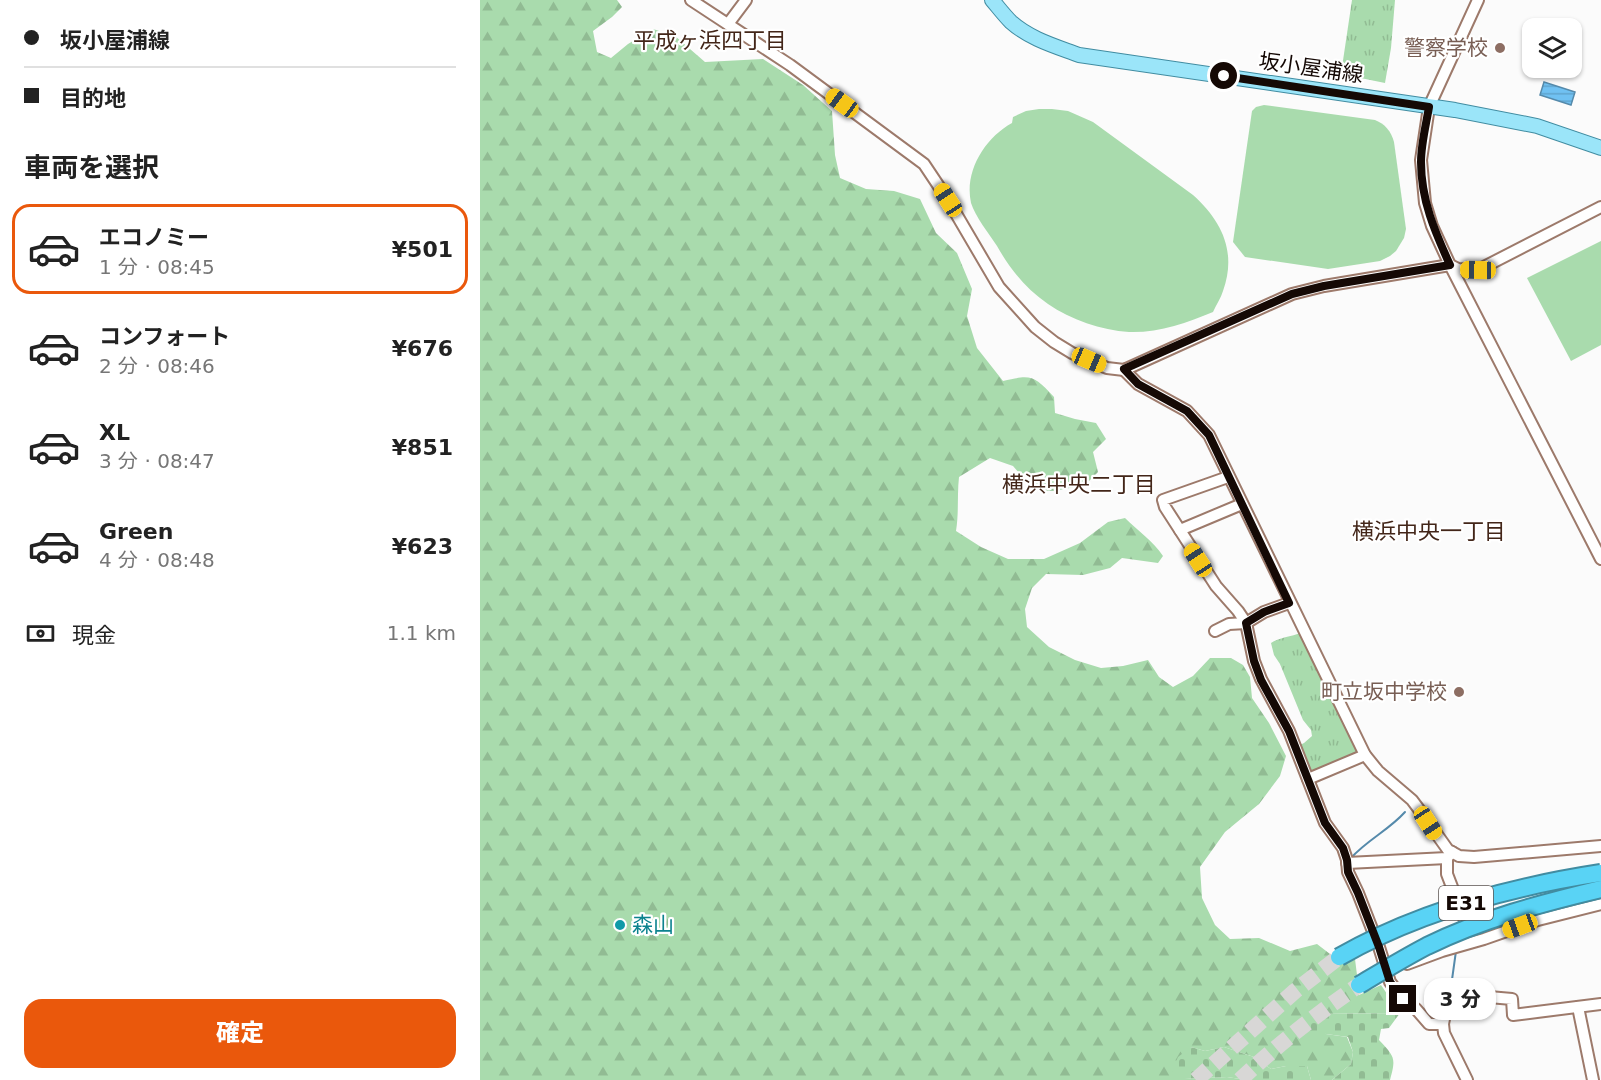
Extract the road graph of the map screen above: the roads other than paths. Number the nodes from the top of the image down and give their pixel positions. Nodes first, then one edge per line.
1 (691, 0) edge
2 (746, 0) edge
3 (992, 0) edge
4 (1478, 0) edge
5 (728, 24) junction
6 (1429, 107) junction
7 (1601, 148) edge
8 (1601, 207) edge
9 (1450, 265) junction
10 (1124, 369) junction
11 (1228, 477) junction
12 (1242, 504) junction
13 (1180, 530) junction
14 (1601, 559) edge
15 (1289, 603) junction
16 (1246, 623) junction
17 (1215, 631) dead end
18 (1365, 755) junction
19 (1308, 779) junction
20 (1601, 846) edge
21 (1450, 855) junction
22 (1601, 862) edge
23 (1347, 863) junction
24 (1601, 873) edge
25 (1601, 889) edge
26 (1601, 899) edge
27 (1601, 904) edge
28 (1424, 916) junction
29 (1474, 942) junction
30 (1339, 957) tunnel mouth
31 (1391, 968) junction
32 (1359, 985) tunnel mouth
33 (1601, 1004) edge
34 (1578, 1007) junction
35 (1443, 1024) junction
36 (1467, 1080) edge
37 (1593, 1080) edge

1 - 5 street
2 - 5 street
3 - 6 main road, 坂小屋浦線
4 - 6 street
5 - 10 street
6 - 7 main road, 坂小屋浦線
6 - 9 street
8 - 9 street
9 - 10 street
9 - 14 street
10 - 11 street
11 - 12 street
11 - 13 street
12 - 13 street
12 - 15 street
13 - 16 street
15 - 16 street
15 - 18 street
16 - 17 street
16 - 19 street
18 - 19 street
18 - 21 street
19 - 23 street
20 - 21 street
21 - 23 street
21 - 29 street
22 - 28 highway, bridge
23 - 31 street
24 - 28 highway, E31, bridge
25 - 31 highway, E31, bridge
26 - 31 highway, bridge
27 - 29 street
28 - 30 highway, E31, bridge
29 - 31 street
31 - 32 highway, E31, bridge
31 - 35 street
33 - 34 street
34 - 35 street
34 - 37 street
35 - 36 street

